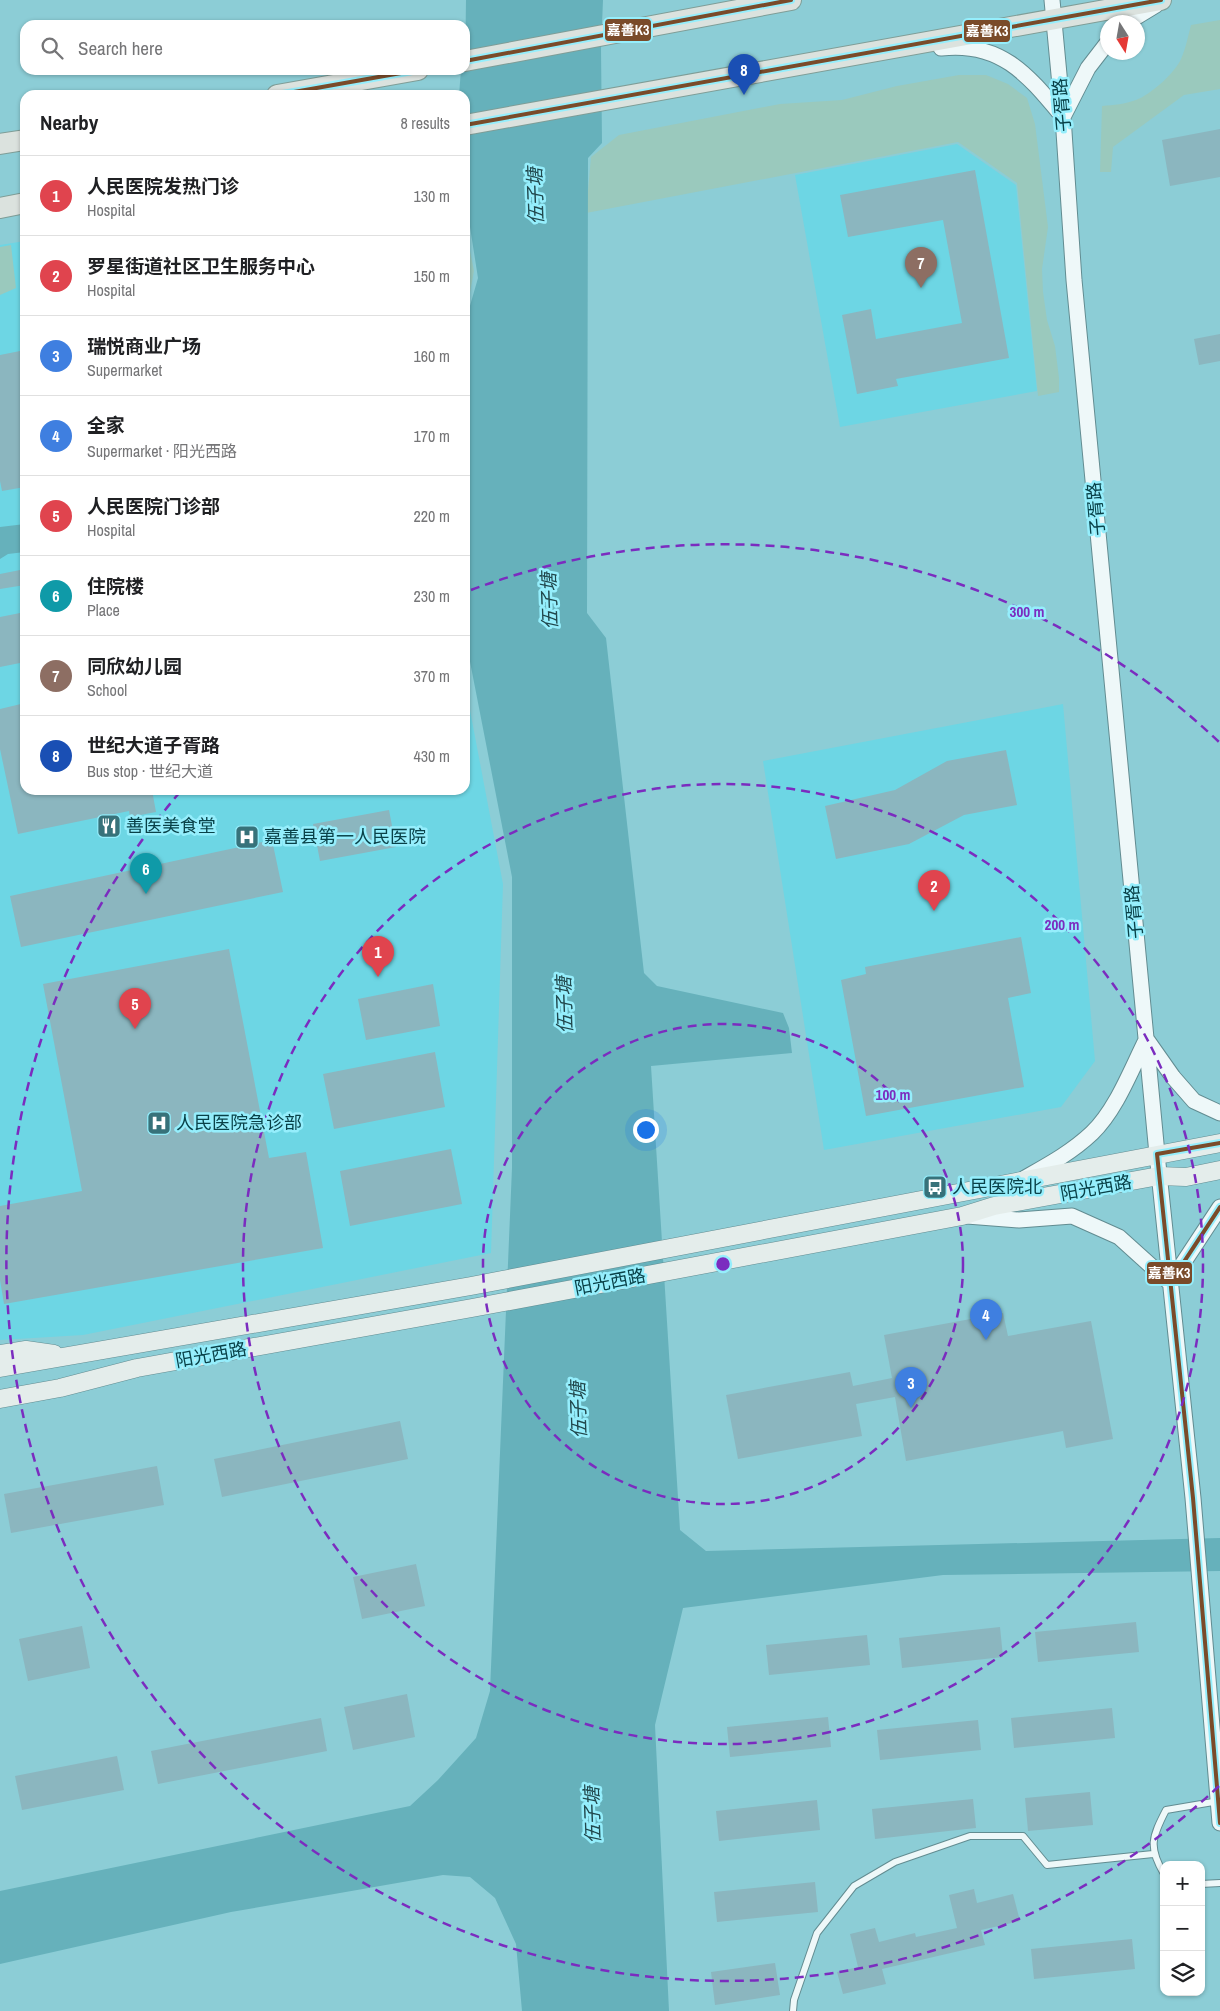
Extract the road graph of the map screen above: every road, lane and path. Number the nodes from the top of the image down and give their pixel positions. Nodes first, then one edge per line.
1 (791, 0) edge
2 (1161, 0) edge
3 (1166, 0) edge
4 (1053, 10) edge
5 (1137, 15) edge
6 (872, 52) junction
7 (1100, 52) edge
8 (470, 60) edge
9 (390, 75) edge
10 (305, 90) edge
11 (1063, 117) junction
12 (470, 124) edge
13 (20, 141) edge
14 (0, 144) edge
15 (20, 205) edge
16 (0, 208) edge
17 (1146, 1038) junction
18 (1220, 1113) edge
19 (1220, 1143) edge
20 (1157, 1154) junction
21 (1220, 1170) edge
22 (1159, 1176) junction
23 (1021, 1180) junction
24 (1220, 1207) edge
25 (962, 1216) junction
26 (1170, 1283) junction
27 (0, 1354) edge
28 (70, 1357) junction
29 (0, 1368) edge
30 (20, 1395) junction
31 (0, 1399) edge
32 (0, 1403) edge
33 (1219, 1801) edge
34 (1220, 1823) edge
35 (1153, 1854) junction
36 (1160, 1867) edge
37 (1220, 1883) edge
38 (1205, 1884) edge
39 (793, 2011) edge

1 - 8 main road
2 - 4 main road
3 - 5 street
4 - 6 main road
4 - 11 street, 子胥路
6 - 11 street
6 - 12 main road
7 - 11 street
9 - 10 main road
11 - 17 street, 子胥路
13 - 14 main road
15 - 16 main road
17 - 18 street
17 - 20 street, 子胥路
17 - 23 street
19 - 20 main road, 阳光西路
20 - 22 street, 子胥路
20 - 23 main road, 阳光西路
21 - 22 main road, 阳光西路
22 - 25 main road, 阳光西路
22 - 26 street, 子胥路
23 - 28 main road, 阳光西路
24 - 26 street
25 - 26 street
25 - 30 main road, 阳光西路
26 - 33 street, 子胥路
27 - 28 main road
28 - 29 main road, 阳光西路
30 - 31 main road, 阳光西路
30 - 32 main road
33 - 34 street, 子胥路
33 - 35 lane
35 - 36 lane
35 - 39 lane
37 - 38 lane

